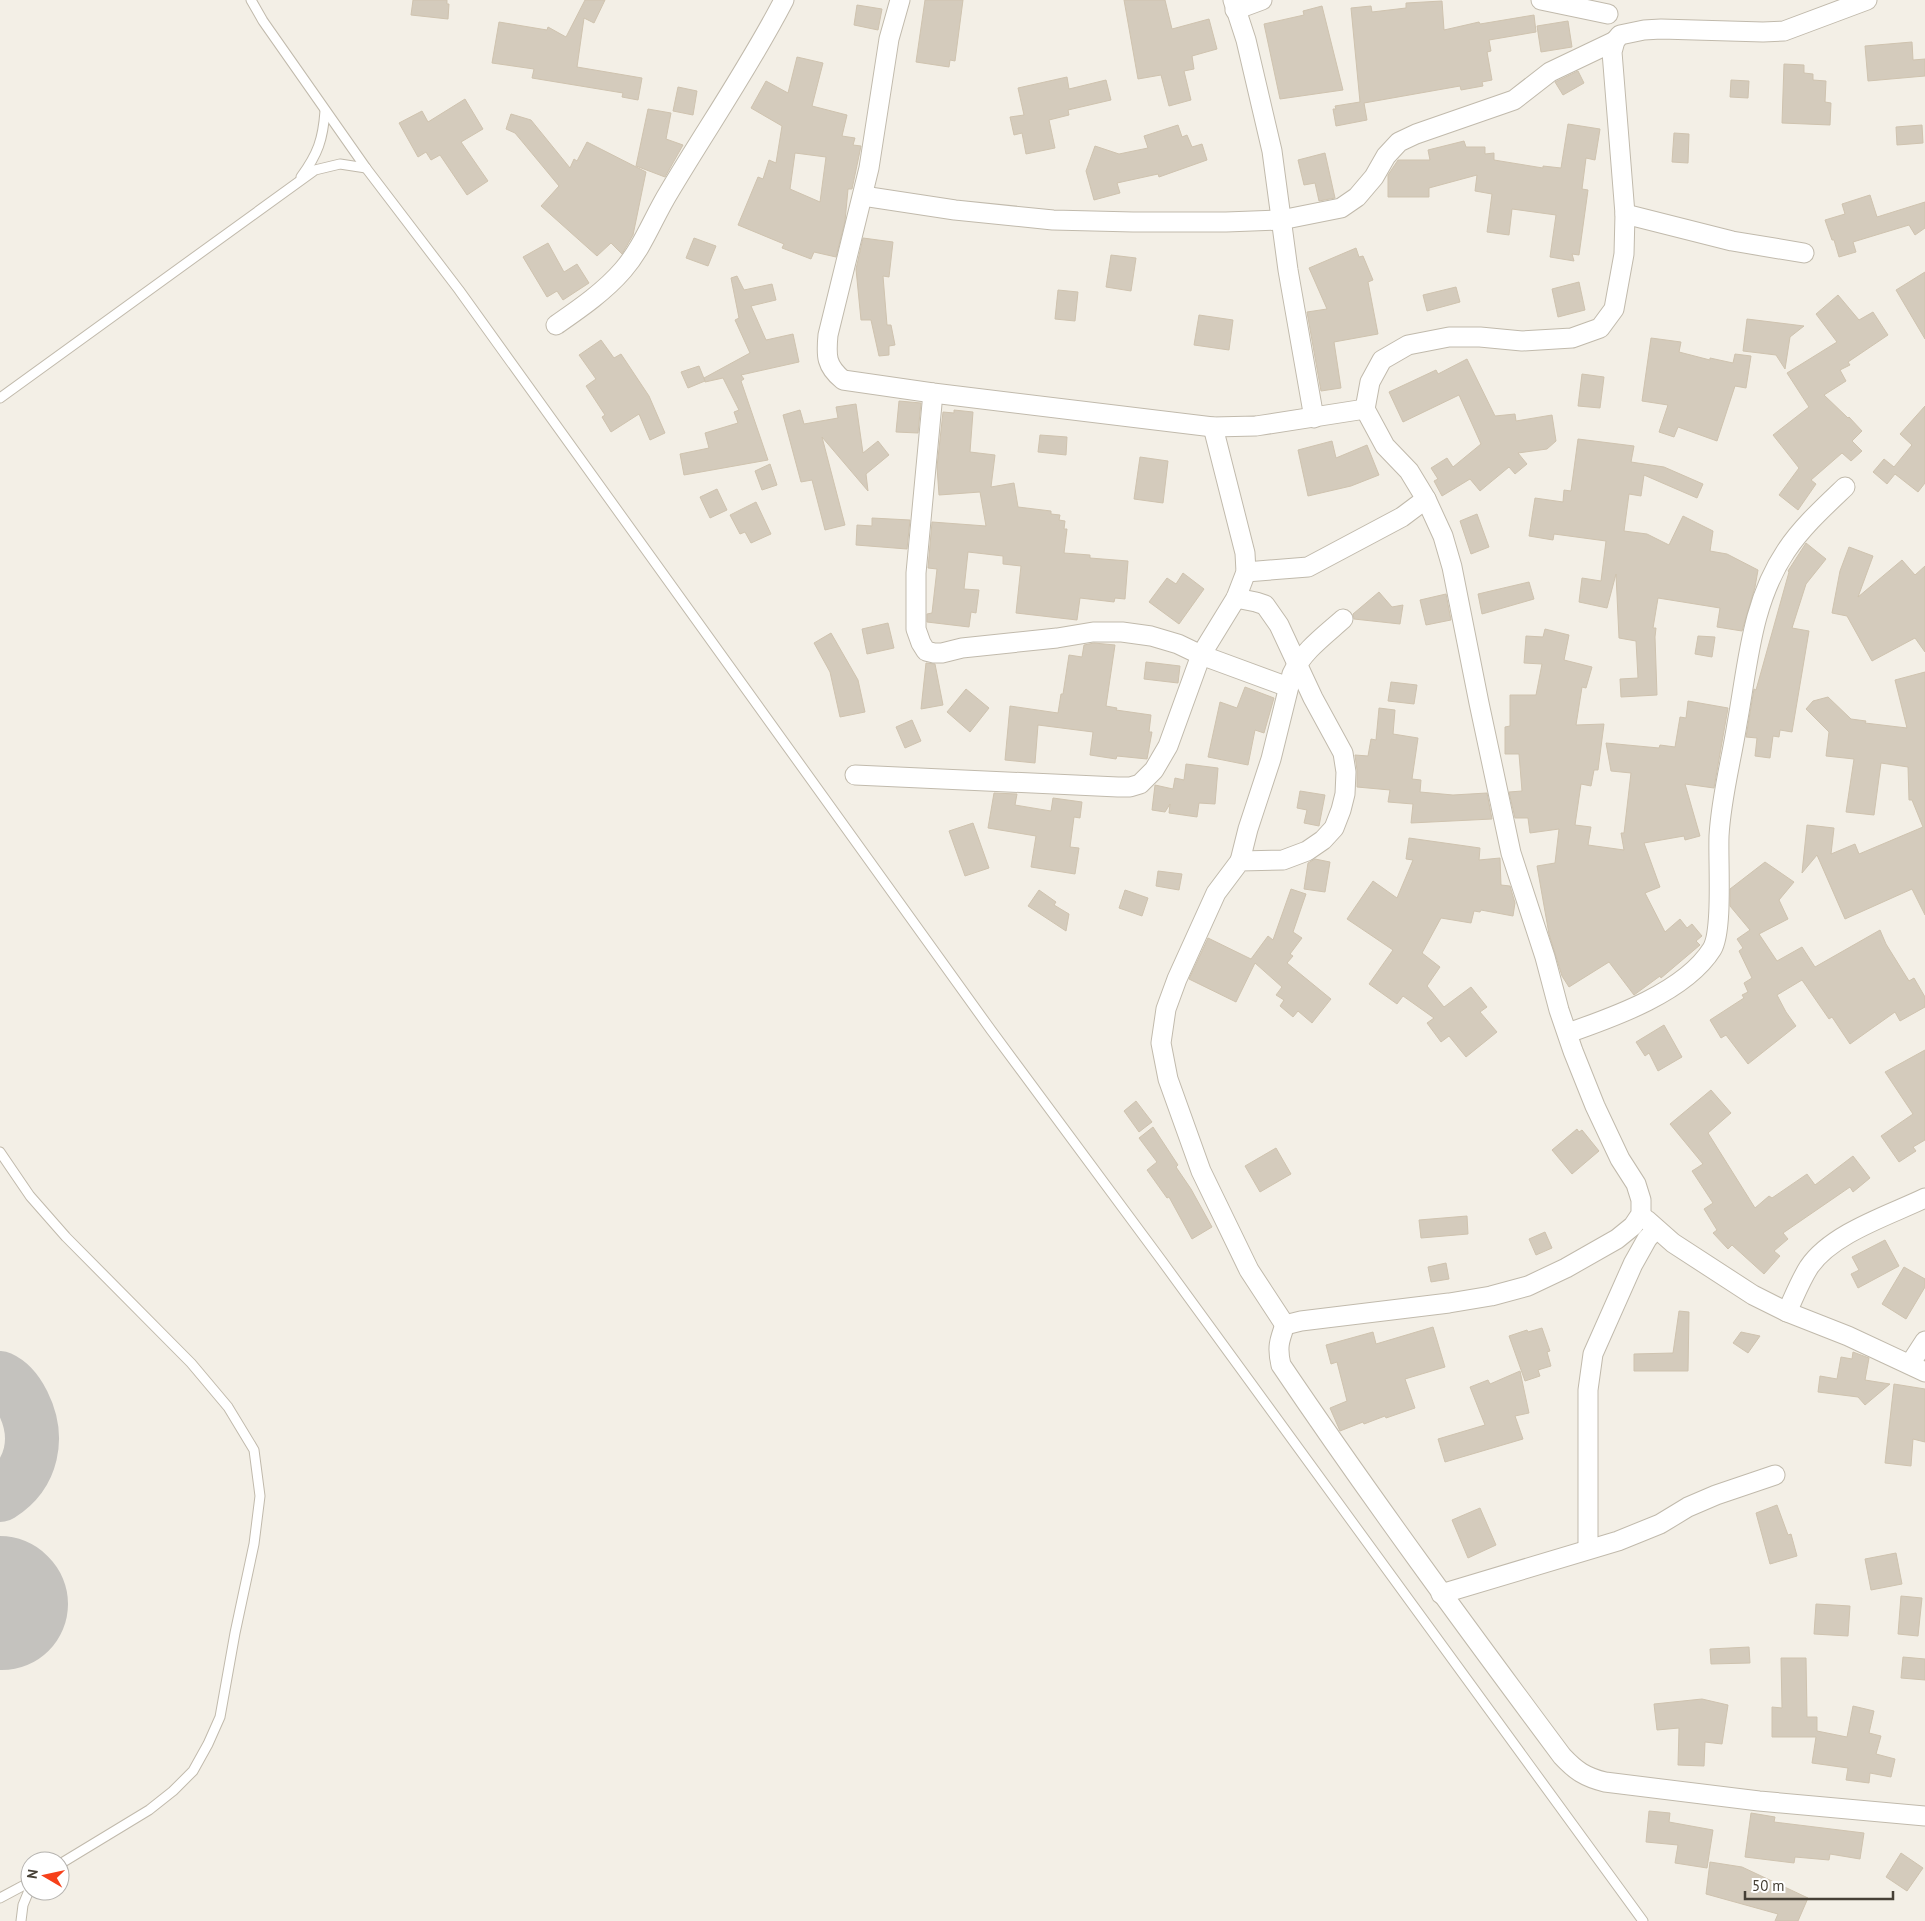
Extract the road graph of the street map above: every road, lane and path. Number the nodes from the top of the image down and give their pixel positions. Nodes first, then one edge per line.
1 (251, 0) edge
2 (784, 0) edge
3 (900, 0) edge
4 (1262, 0) edge
5 (1540, 0) edge
6 (1868, 0) edge
7 (1234, 5) edge
8 (1605, 7) edge
9 (1617, 38) junction
10 (325, 111) junction
11 (366, 168) junction
12 (298, 182) junction
13 (862, 196) junction
14 (1625, 214) junction
15 (1281, 220) junction
16 (1804, 254) dead end
17 (556, 325) dead end
18 (933, 394) junction
19 (0, 398) edge
20 (1365, 409) junction
21 (1314, 418) junction
22 (1213, 427) junction
23 (1844, 487) dead end
24 (1426, 499) junction
25 (1246, 572) junction
26 (1236, 598) junction
27 (1343, 619) dead end
28 (1201, 655) junction
29 (1297, 663) junction
30 (1288, 687) junction
31 (855, 774) dead end
32 (1240, 861) junction
33 (1568, 1033) junction
34 (0, 1152) edge
35 (1925, 1198) edge
36 (1641, 1214) junction
37 (1656, 1229) junction
38 (1787, 1312) junction
39 (1285, 1326) junction
40 (1925, 1341) edge
41 (1917, 1368) edge
42 (1775, 1475) dead end
43 (1588, 1549) junction
44 (1441, 1594) junction
45 (1925, 1816) edge
46 (70, 1858) edge
47 (20, 1887) edge
48 (0, 1898) edge
49 (25, 1901) edge
50 (21, 1921) edge
51 (1643, 1921) edge

1 - 10 lane
2 - 17 street
3 - 13 street
4 - 7 street
5 - 8 street
6 - 9 street
7 - 15 street
8 - 9 street
9 - 14 street
9 - 15 street
10 - 11 lane
10 - 12 lane
11 - 12 lane
11 - 51 lane
12 - 19 lane
13 - 15 street
13 - 18 street
14 - 16 street
14 - 20 street
15 - 21 street
18 - 22 street
18 - 28 street
20 - 21 street
20 - 24 street
21 - 22 street
22 - 25 street
23 - 33 street
24 - 25 street
24 - 33 street
25 - 26 street
26 - 28 street
26 - 29 street
27 - 29 street
28 - 30 street
28 - 31 street
29 - 30 street
29 - 32 street
30 - 32 street
32 - 39 street
33 - 36 street
34 - 46 lane
35 - 38 street
36 - 37 street
36 - 39 street
37 - 38 street
37 - 43 street
38 - 41 street
39 - 44 street
40 - 41 street
42 - 43 street
43 - 44 street
44 - 45 street
47 - 48 lane
49 - 50 lane

